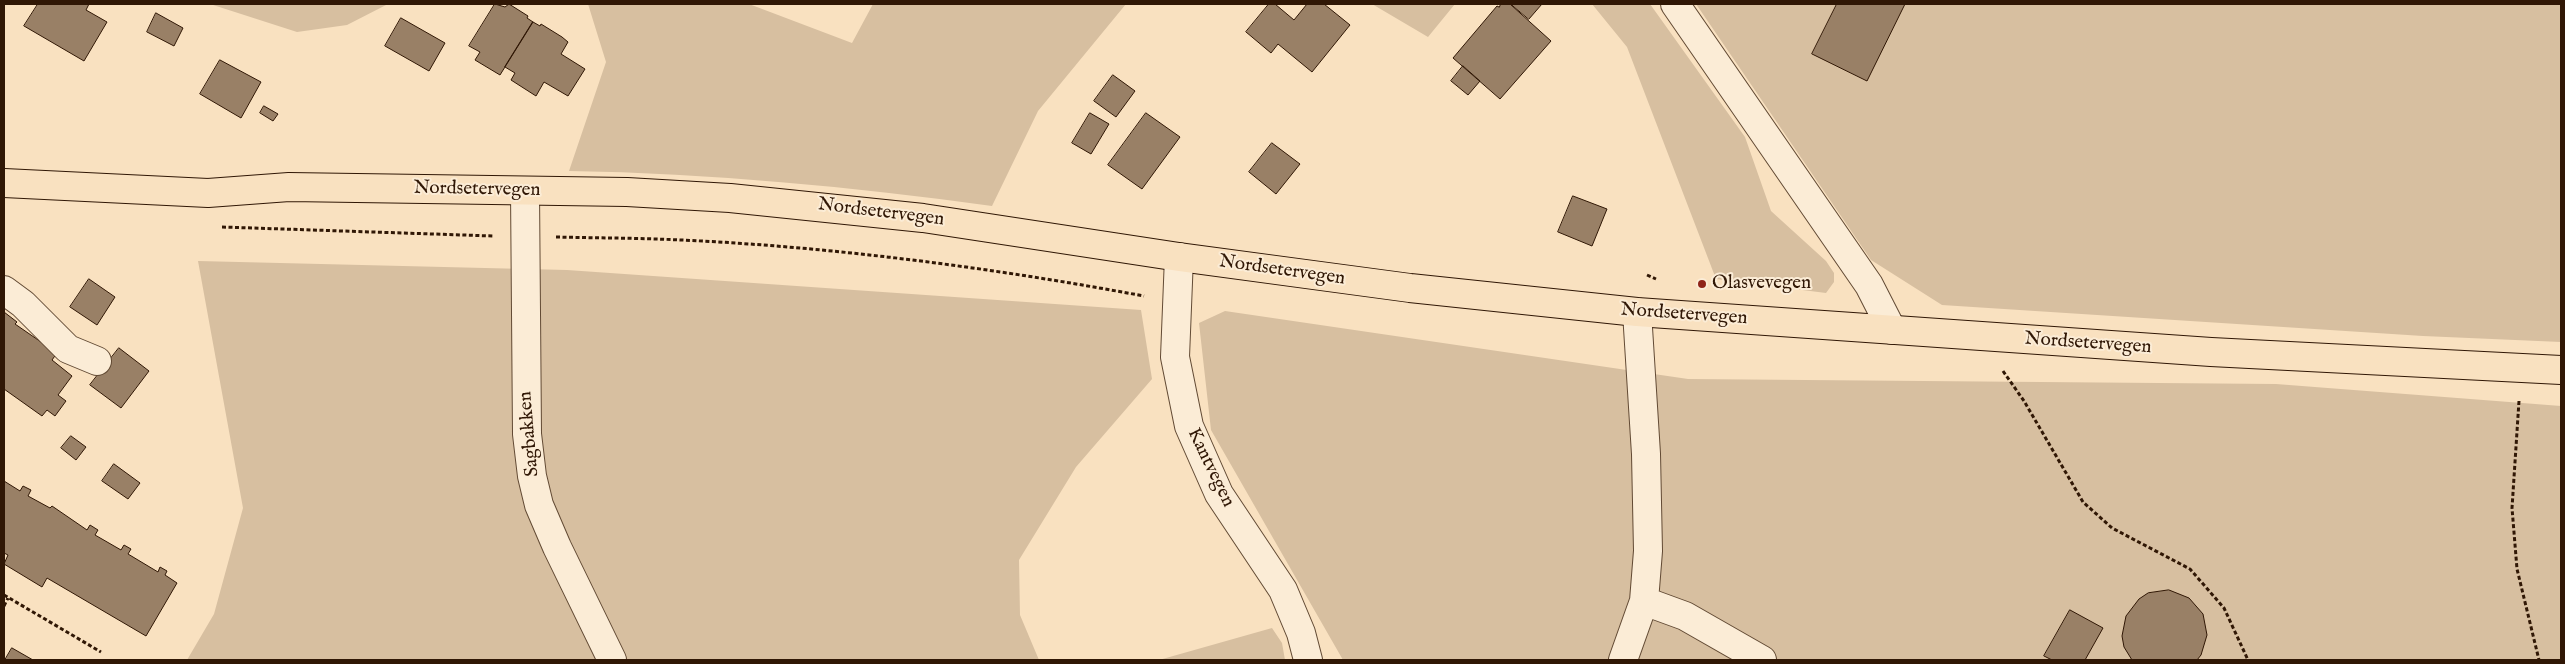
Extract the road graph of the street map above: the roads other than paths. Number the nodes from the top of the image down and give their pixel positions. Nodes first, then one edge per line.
1 (1675, 4) edge
2 (4, 183) edge
3 (525, 192) junction
4 (1179, 256) junction
5 (4, 290) edge
6 (1636, 312) junction
7 (1892, 330) junction
8 (97, 361) dead end
9 (2561, 370) edge
10 (1644, 601) junction
11 (612, 660) edge
12 (1308, 660) edge
13 (1622, 660) edge
14 (1762, 660) edge

1 - 7 street
2 - 3 main road, Nordsetervegen
3 - 4 main road, Nordsetervegen
3 - 11 street, Sagbakken
4 - 6 main road, Nordsetervegen
4 - 12 street, Kantvegen
5 - 8 street
6 - 7 main road, Nordsetervegen
6 - 10 street
7 - 9 main road, Nordsetervegen
10 - 13 street
10 - 14 street

